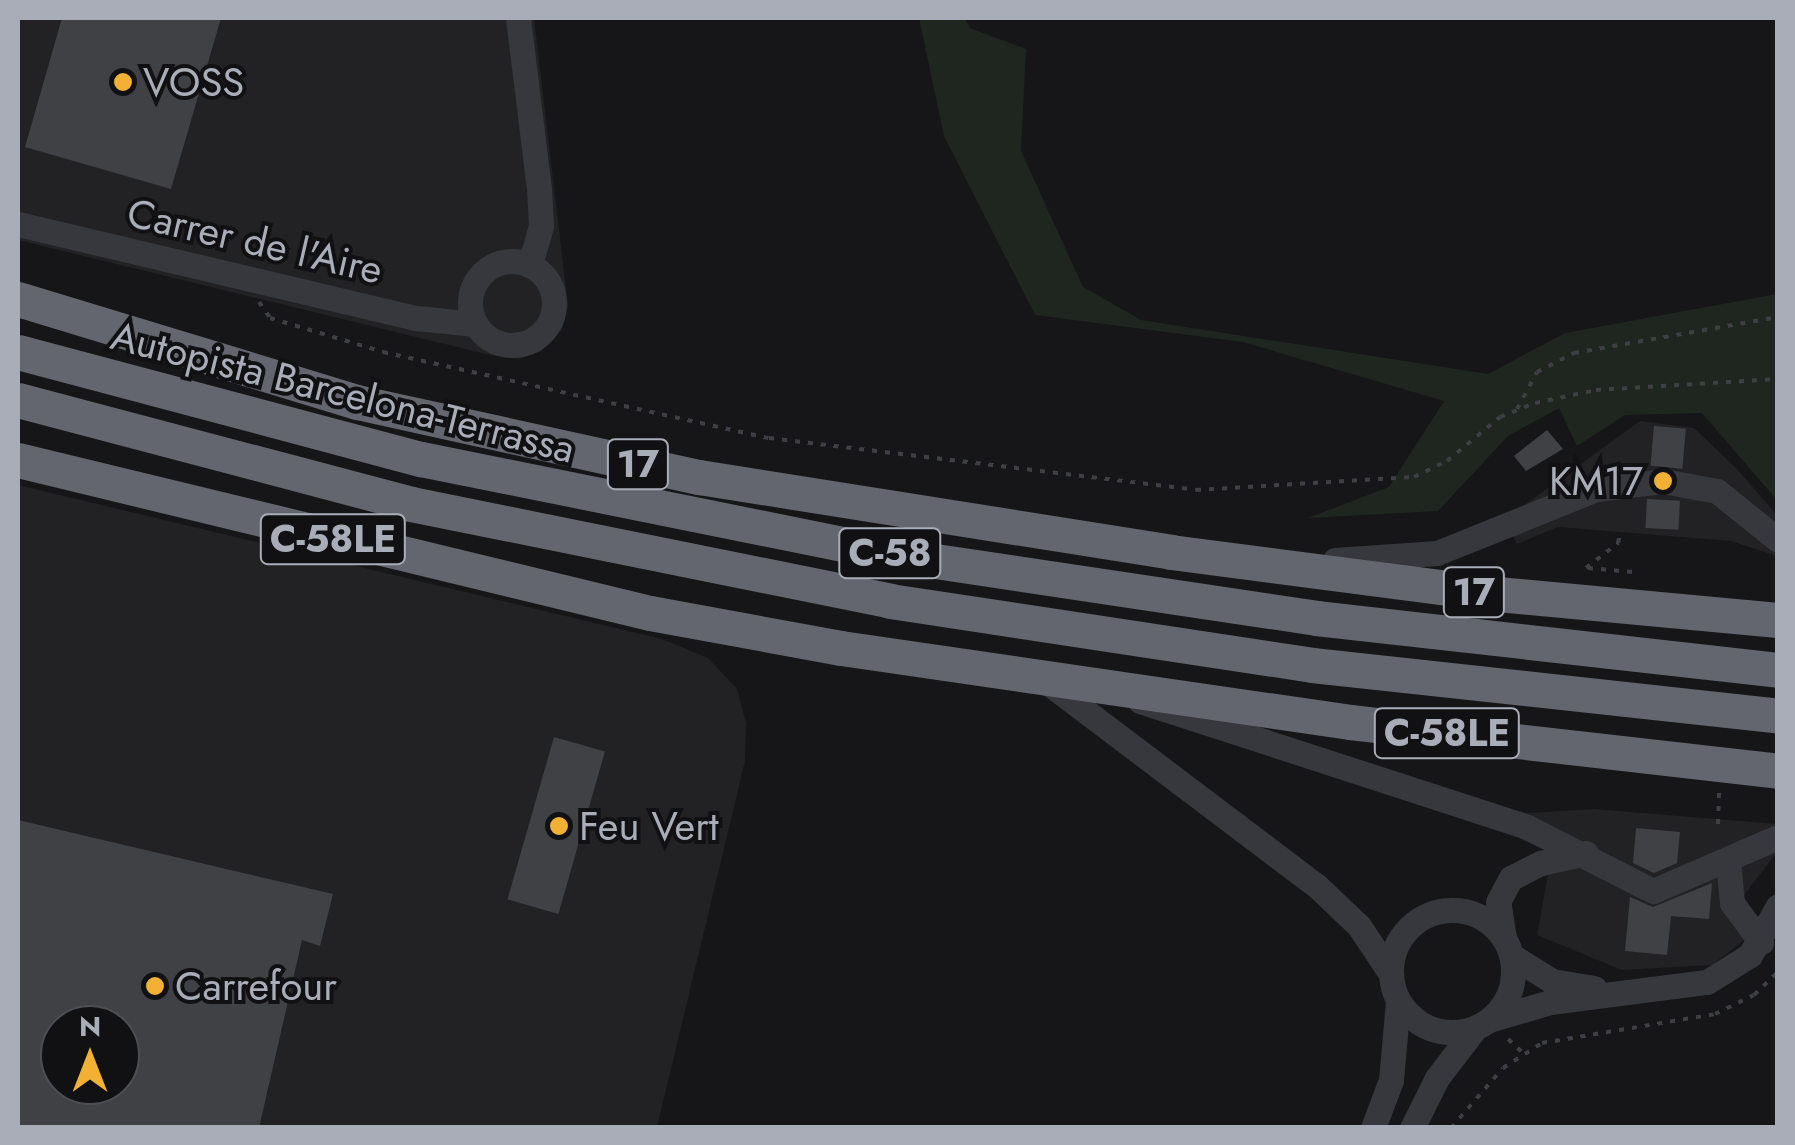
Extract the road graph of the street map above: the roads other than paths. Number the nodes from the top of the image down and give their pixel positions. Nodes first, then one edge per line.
1 (518, 18) edge
2 (18, 224) edge
3 (530, 265) junction
4 (18, 291) edge
5 (18, 299) edge
6 (476, 324) junction
7 (113, 331) junction
8 (18, 352) edge
9 (18, 400) edge
10 (18, 460) edge
11 (1778, 540) edge
12 (1171, 552) junction
13 (1778, 620) edge
14 (1778, 670) edge
15 (1042, 680) junction
16 (1117, 690) junction
17 (1778, 716) edge
18 (1778, 771) edge
19 (1778, 837) edge
20 (1586, 853) junction
21 (1728, 860) junction
22 (1778, 906) edge
23 (1761, 942) junction
24 (1508, 947) junction
25 (1390, 974) junction
26 (1619, 991) junction
27 (1398, 1001) junction
28 (1482, 1024) junction
29 (1373, 1128) edge
30 (1412, 1128) edge

1 - 3 street
2 - 6 street, Carrer de l'Aire
3 - 6 street
3 - 6 street
4 - 7 highway
5 - 7 highway
7 - 12 highway, 17
8 - 14 highway, Autopista Barcelona-Terrassa / C-58
9 - 17 highway, C-58
10 - 15 highway, C-58LE
11 - 12 street
12 - 13 highway, 17
15 - 16 highway, C-58LE
15 - 25 street
16 - 18 highway, C-58LE
16 - 20 street
19 - 21 street
20 - 21 street
20 - 24 street
21 - 23 street
22 - 23 street
23 - 26 street
24 - 25 street
24 - 26 street
24 - 28 street
25 - 27 street
26 - 28 street
27 - 28 street
27 - 29 street
28 - 30 street

